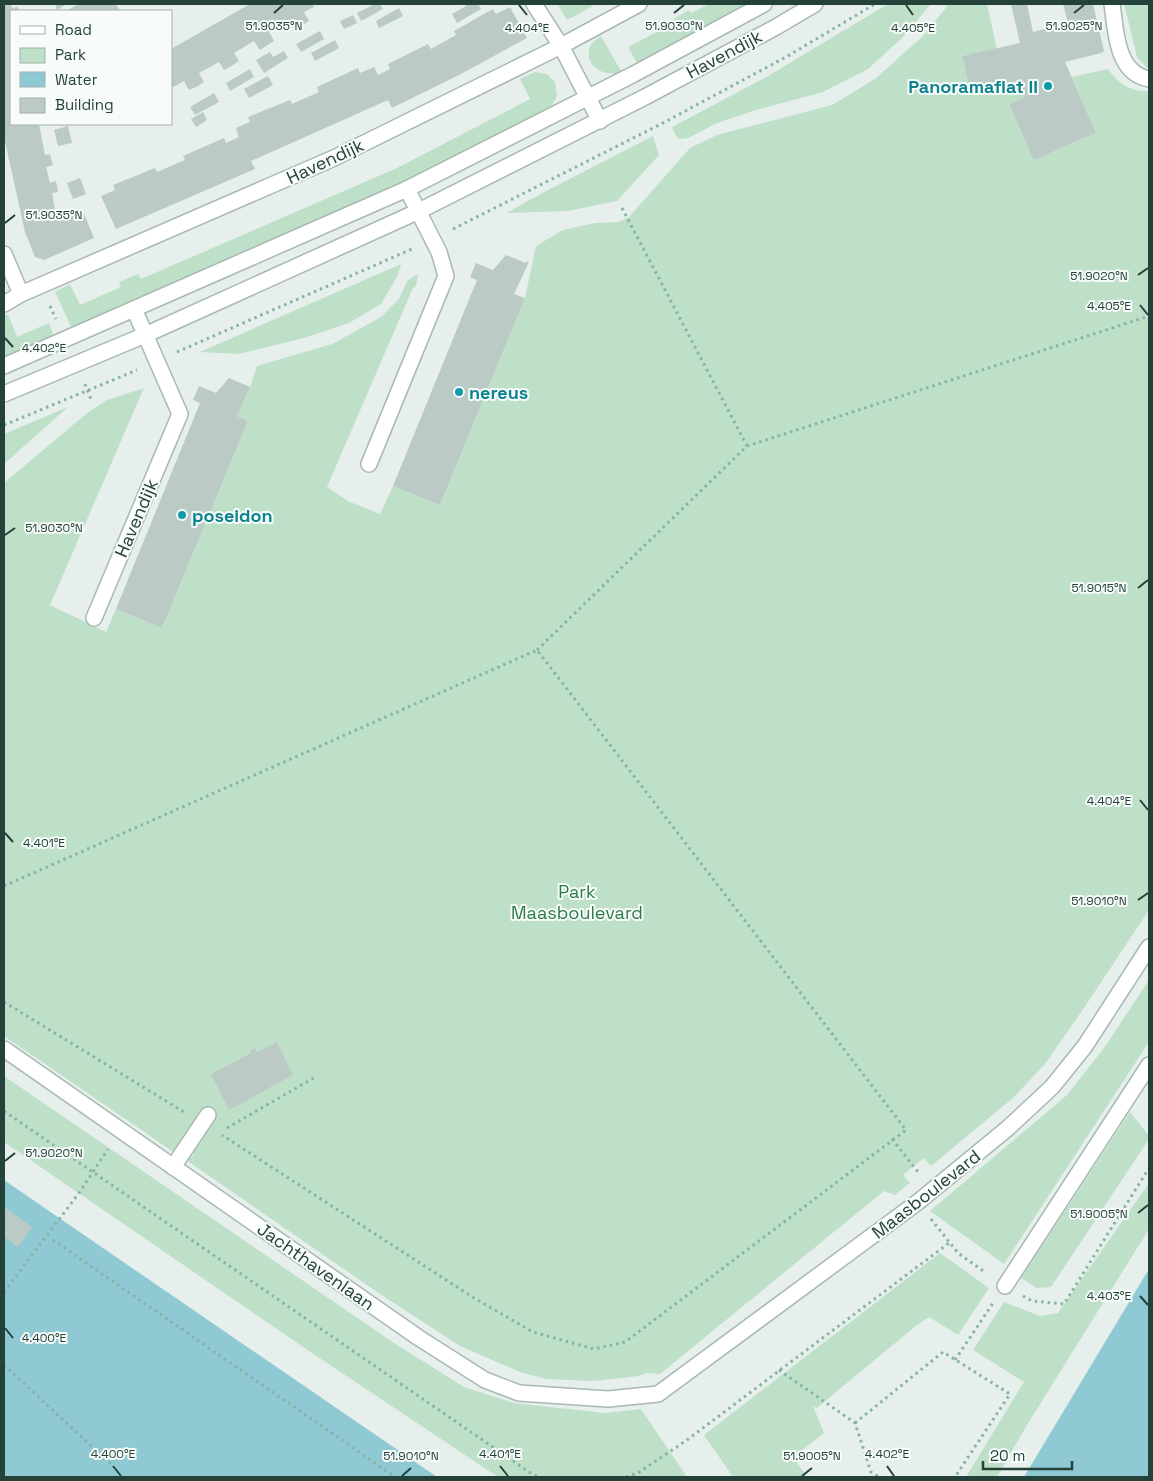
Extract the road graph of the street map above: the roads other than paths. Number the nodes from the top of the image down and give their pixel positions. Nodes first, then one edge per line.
1 (534, 4) edge
2 (639, 4) edge
3 (764, 4) edge
4 (815, 4) edge
5 (1112, 4) edge
6 (561, 46) junction
7 (1149, 79) edge
8 (587, 98) junction
9 (600, 121) junction
10 (407, 189) junction
11 (418, 211) junction
12 (4, 254) edge
13 (21, 294) junction
14 (4, 304) edge
15 (134, 309) junction
16 (145, 334) junction
17 (4, 366) edge
18 (4, 394) edge
19 (369, 464) dead end
20 (94, 618) dead end
21 (1149, 948) edge
22 (4, 1049) edge
23 (1149, 1065) edge
24 (205, 1119) road end
25 (173, 1167) junction
26 (1005, 1286) road end
27 (658, 1394) joint

1 - 6 street
2 - 6 street, Havendijk
3 - 8 street, Havendijk
4 - 9 street, Havendijk
5 - 7 street
6 - 8 street
6 - 13 street, Havendijk
8 - 9 street
8 - 10 street, Havendijk
9 - 11 street, Havendijk
10 - 11 street
10 - 15 street, Havendijk
11 - 16 street, Havendijk
11 - 19 street
12 - 13 street
13 - 14 street, Havendijk
15 - 16 street, Havendijk
15 - 17 street, Havendijk
16 - 18 street, Havendijk
16 - 20 street, Havendijk
21 - 27 street, Maasboulevard
22 - 25 street, Jachthavenlaan
23 - 26 street
24 - 25 street
25 - 27 street, Jachthavenlaan

